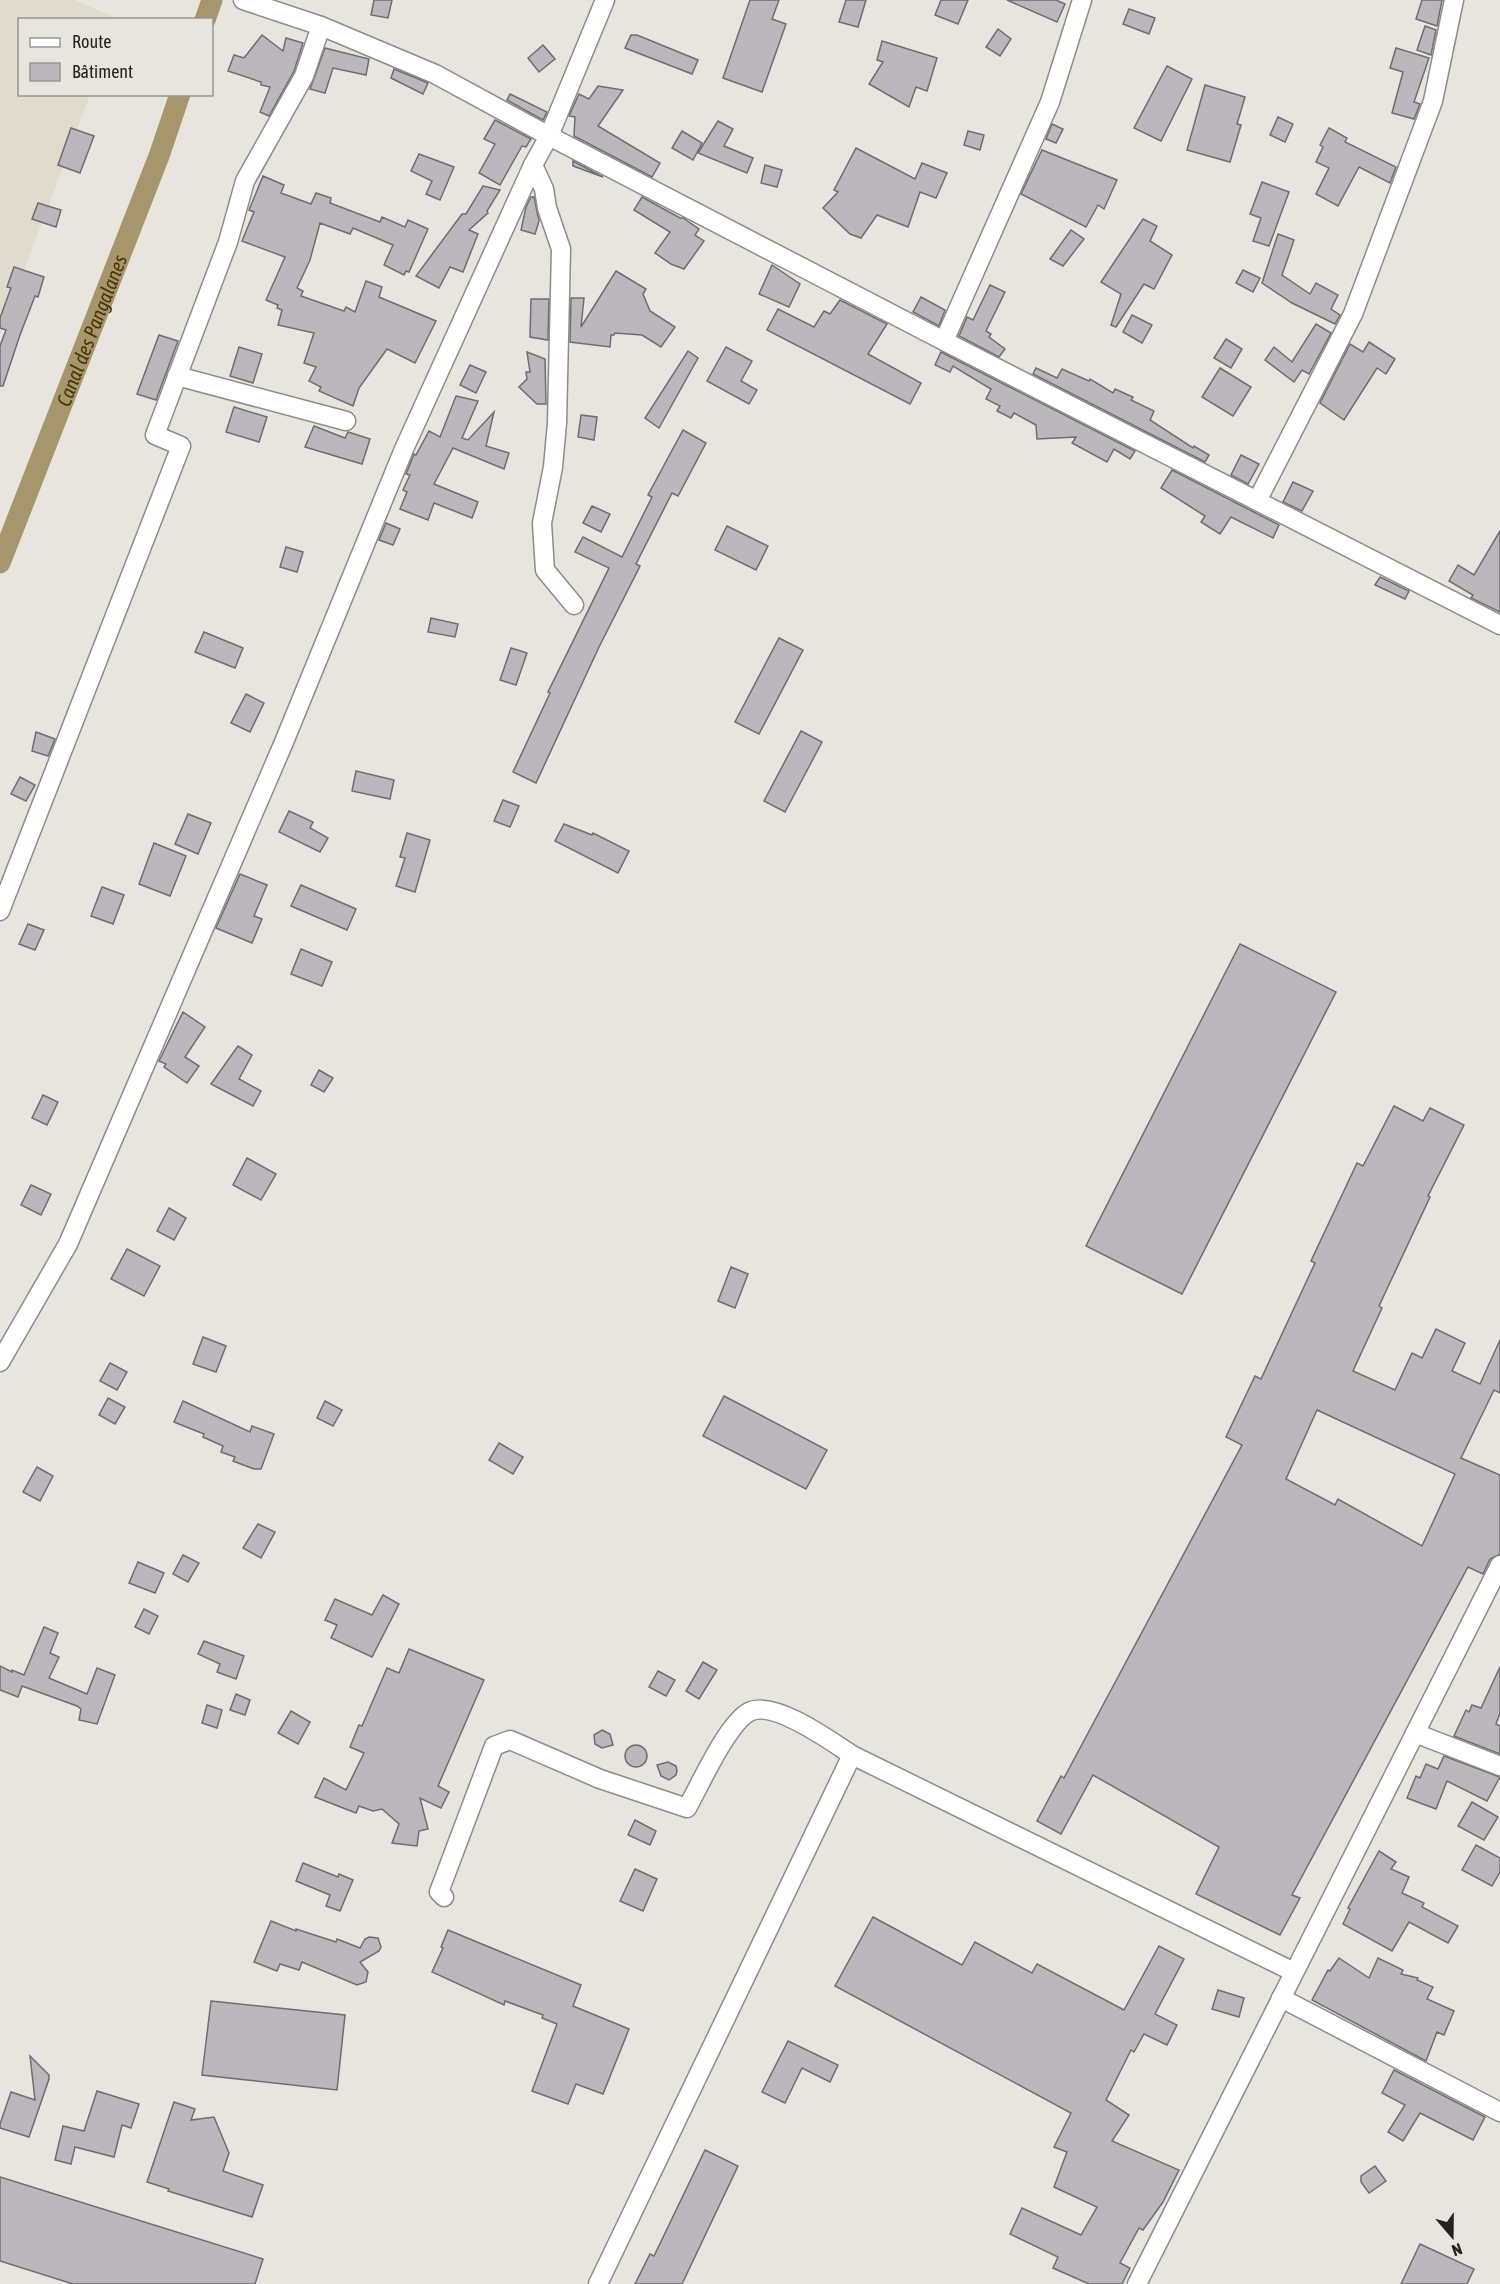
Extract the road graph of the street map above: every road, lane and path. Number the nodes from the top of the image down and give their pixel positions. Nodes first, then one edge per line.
1 (243, 0) edge
2 (605, 0) edge
3 (1082, 0) edge
4 (1454, 0) edge
5 (321, 26) junction
6 (549, 136) junction
7 (533, 165) junction
8 (944, 341) junction
9 (177, 376) junction
10 (346, 421) dead end
11 (1257, 501) junction
12 (574, 604) dead end
13 (1500, 625) edge
14 (0, 911) edge
15 (0, 1362) edge
16 (1500, 1565) edge
17 (1415, 1734) junction
18 (852, 1755) junction
19 (1500, 1766) edge
20 (444, 1897) dead end
21 (1294, 1972) junction
22 (1281, 1998) junction
23 (1500, 2112) edge
24 (598, 2284) edge
25 (1137, 2284) edge

1 - 5 street
2 - 6 street
3 - 8 street
4 - 11 street
5 - 6 street
5 - 9 street
6 - 7 street
6 - 8 street
7 - 12 street
7 - 15 street
8 - 11 street
9 - 10 street
9 - 14 street
11 - 13 street
16 - 17 street
17 - 19 street
17 - 21 street
18 - 20 street
18 - 21 street
18 - 24 street
21 - 22 street
22 - 23 street
22 - 25 street

